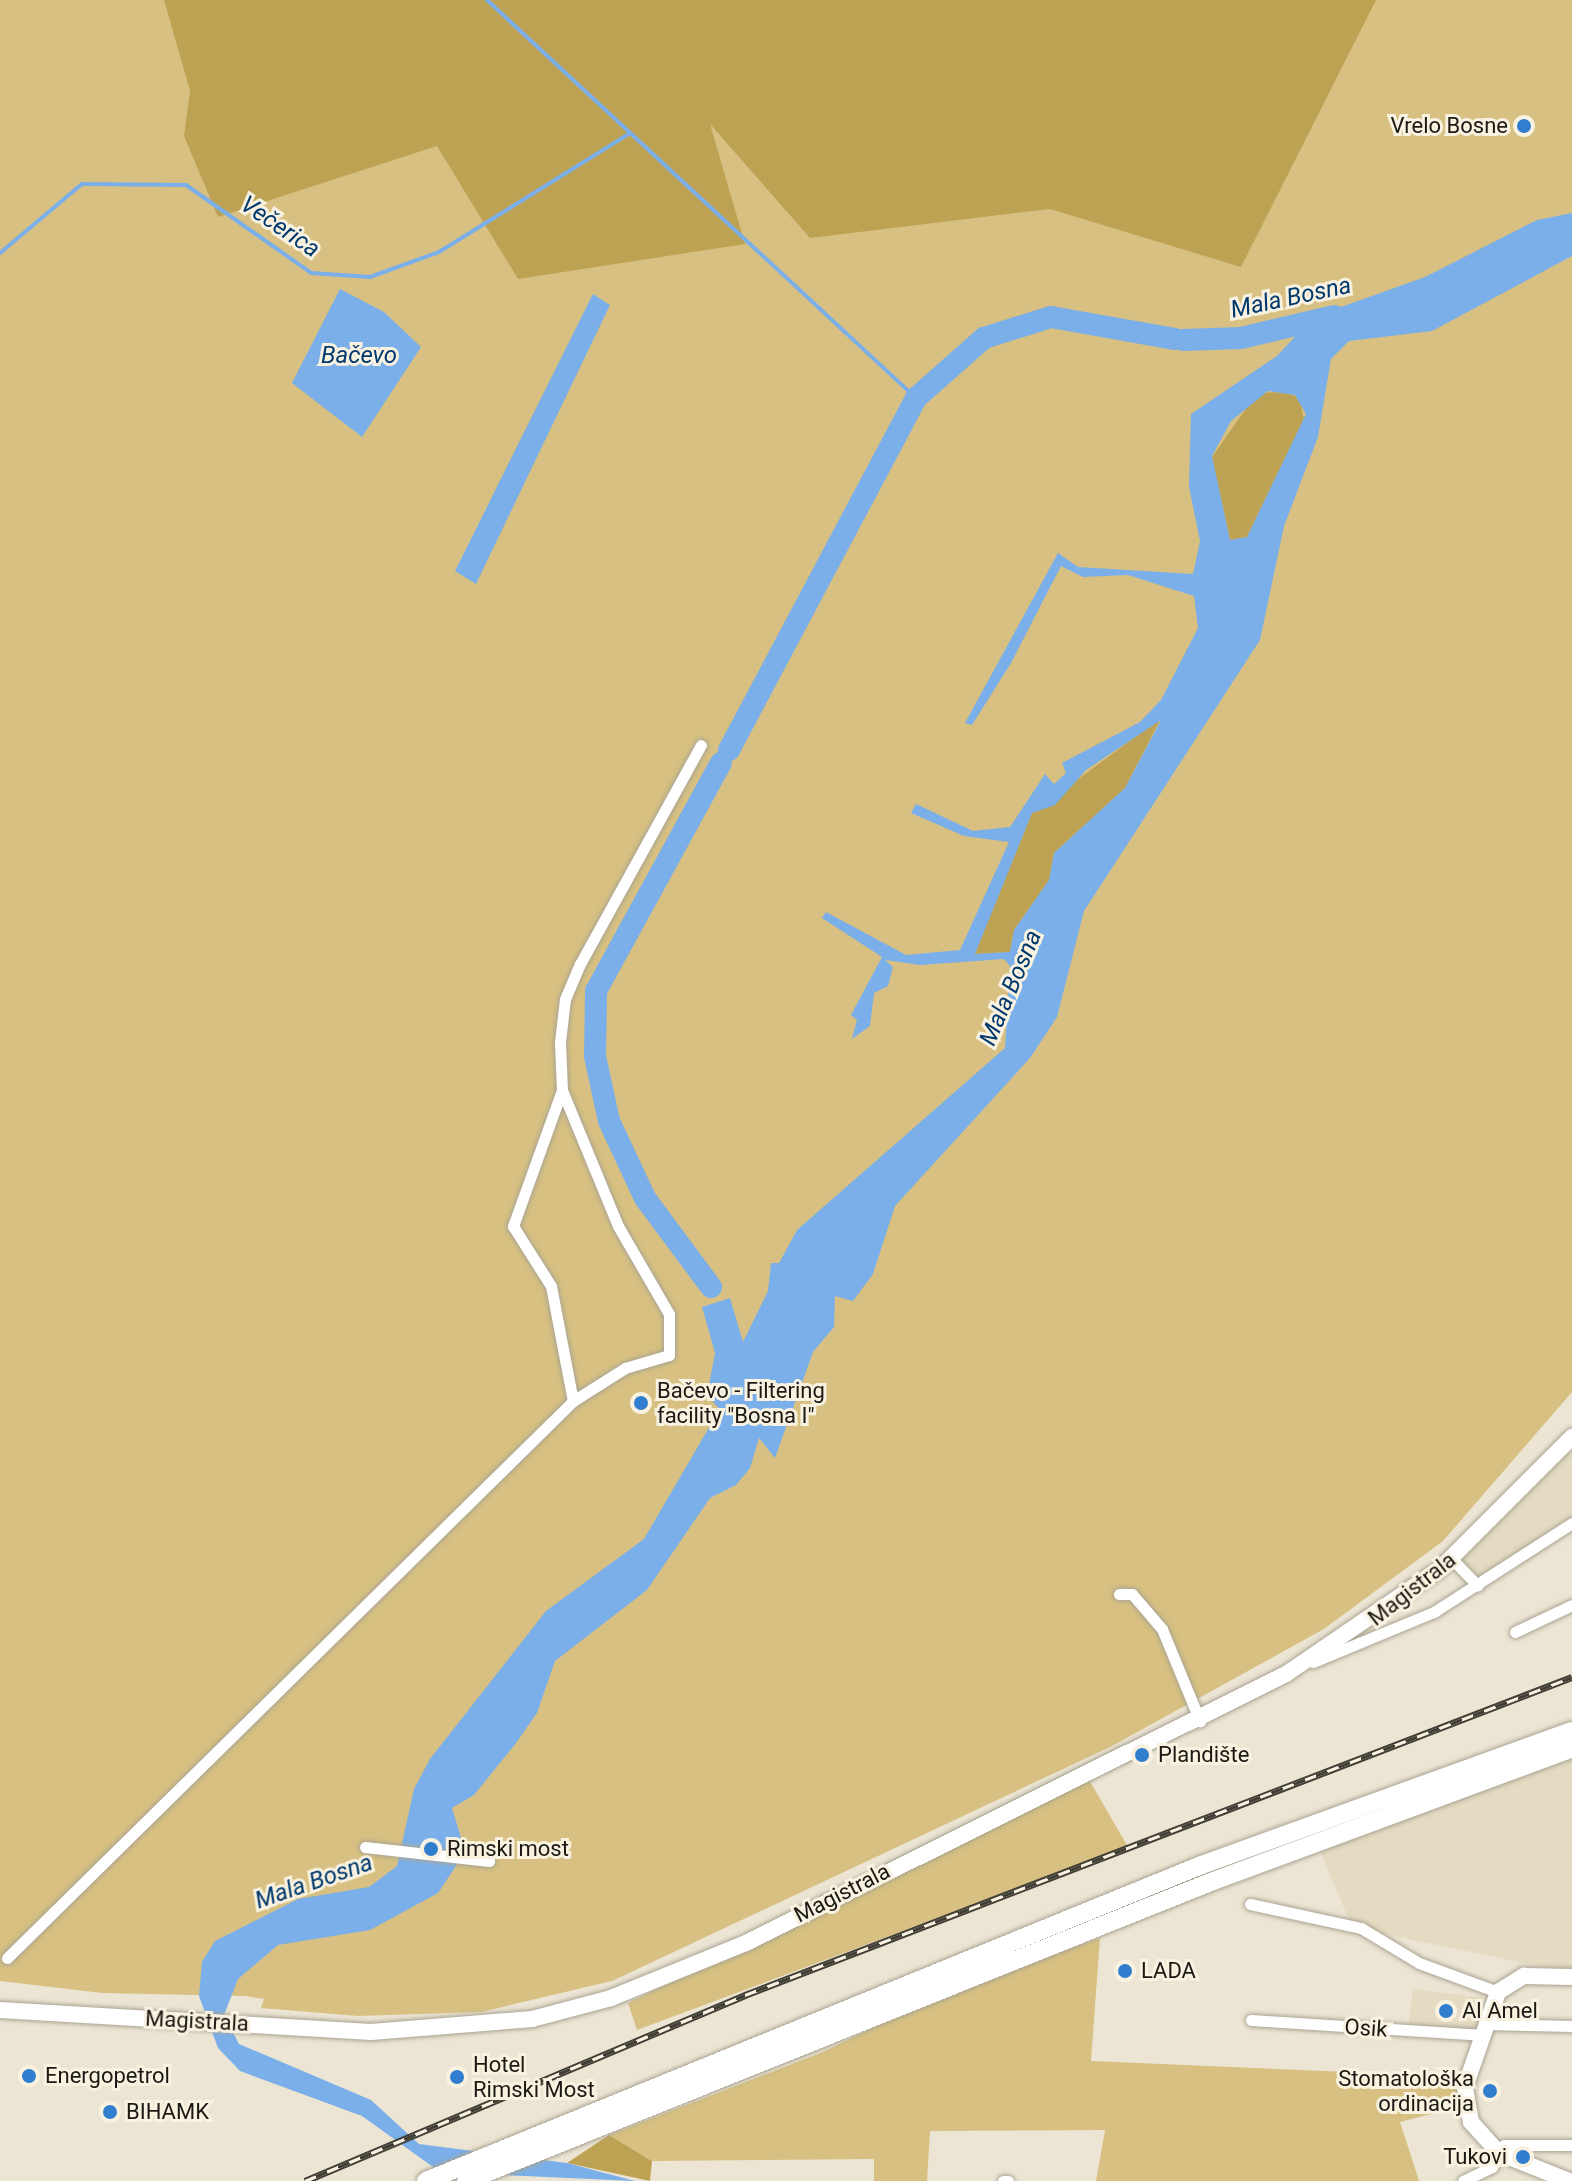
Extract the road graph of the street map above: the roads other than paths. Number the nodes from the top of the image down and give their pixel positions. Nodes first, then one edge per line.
1 (701, 745) dead end
2 (562, 1090) junction
3 (573, 1401) junction
4 (1572, 1437) edge
5 (1572, 1523) edge
6 (1452, 1559) junction
7 (1478, 1586) junction
8 (1119, 1594) dead end
9 (1572, 1605) edge
10 (1515, 1632) dead end
11 (1286, 1674) junction
12 (1201, 1722) junction
13 (1572, 1731) edge
14 (1572, 1748) edge
15 (365, 1847) dead end
16 (489, 1861) dead end
17 (1250, 1904) dead end
18 (7, 1958) dead end
19 (1572, 1977) edge
20 (1498, 1992) junction
21 (0, 2010) edge
22 (1251, 2020) dead end
23 (1572, 2026) edge
24 (1482, 2030) junction
25 (550, 2136) junction
26 (1572, 2145) edge
27 (1499, 2153) junction
28 (429, 2180) edge
29 (466, 2181) edge
30 (1463, 2181) edge
31 (1569, 2181) edge

1 - 2 street
2 - 3 street
2 - 3 street
3 - 18 street
4 - 6 main road, Magistrala
5 - 7 street
6 - 7 street
6 - 11 main road, Magistrala
7 - 11 street
8 - 12 street
9 - 10 street
11 - 12 main road, Magistrala
12 - 21 main road, Magistrala
13 - 25 highway
14 - 25 highway
15 - 16 street
17 - 20 street
19 - 20 main road
20 - 24 main road
22 - 24 street, Osik
23 - 24 street, Osik
24 - 27 main road
25 - 28 highway
25 - 29 highway
26 - 27 street
27 - 30 street
27 - 31 main road

